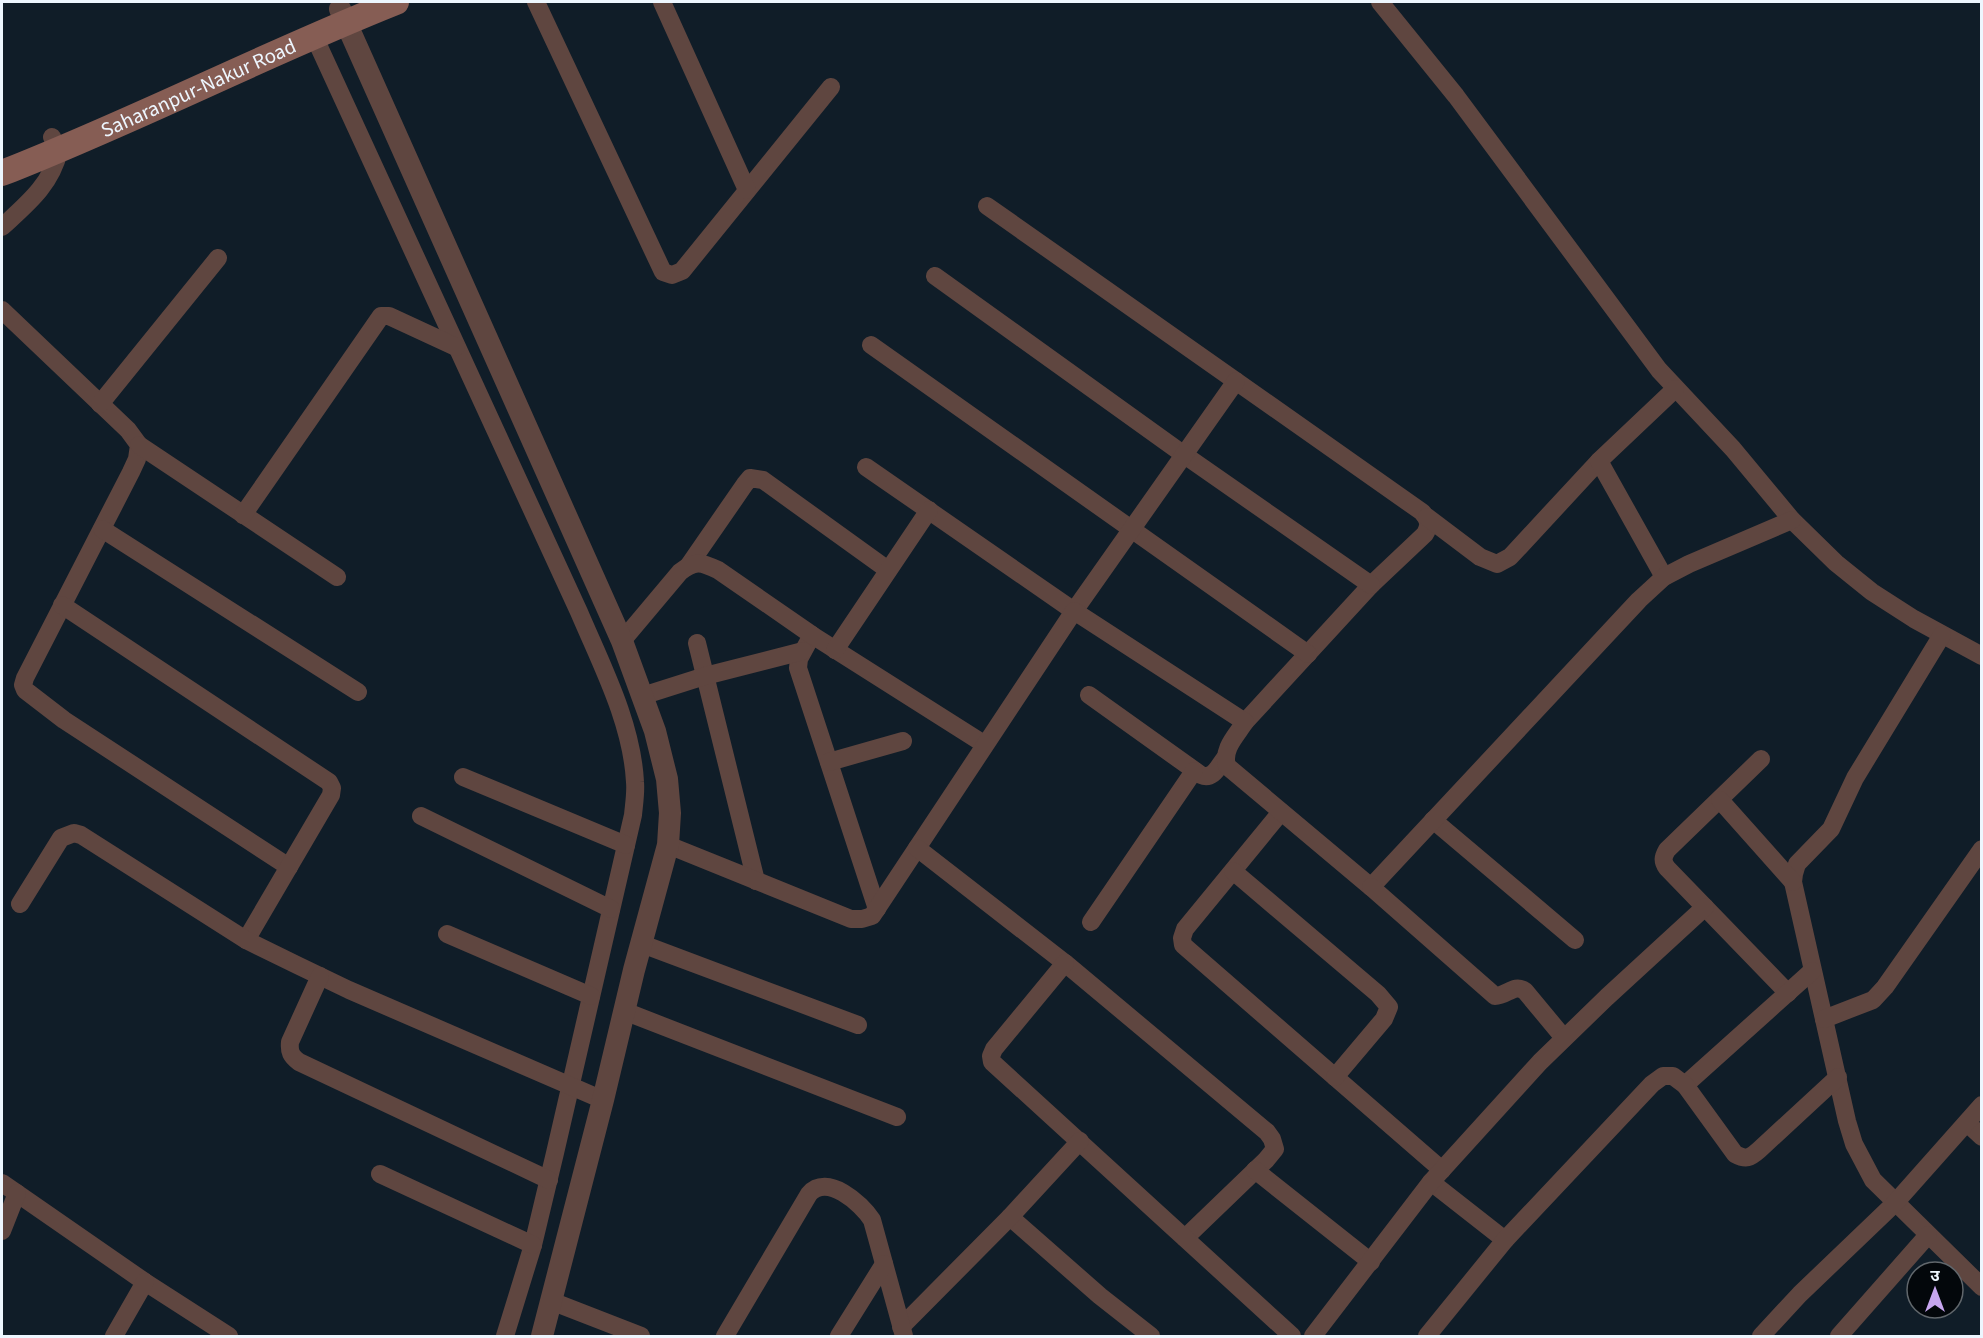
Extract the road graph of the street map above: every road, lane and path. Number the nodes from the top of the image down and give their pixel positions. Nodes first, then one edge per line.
1 (396, 2) edge
2 (536, 2) edge
3 (662, 2) edge
4 (1380, 2) edge
5 (346, 8) edge
6 (314, 36) junction
7 (831, 87) dead end
8 (56, 144) junction
9 (2, 158) edge
10 (2, 173) edge
11 (747, 190) junction
12 (987, 206) dead end
13 (2, 227) edge
14 (218, 258) dead end
15 (935, 276) dead end
16 (2, 310) edge
17 (870, 345) dead end
18 (456, 347) junction
19 (1236, 381) junction
20 (1675, 389) junction
21 (100, 404) junction
22 (508, 421) junction
23 (140, 445) junction
24 (1183, 454) junction
25 (1599, 461) junction
26 (866, 467) dead end
27 (929, 510) junction
28 (243, 515) junction
29 (1427, 518) junction
30 (1792, 520) junction
31 (102, 529) junction
32 (1132, 530) junction
33 (689, 565) junction
34 (888, 570) junction
35 (337, 577) dead end
36 (1664, 577) junction
37 (1371, 585) junction
38 (62, 605) junction
39 (1074, 611) junction
40 (812, 635) junction
41 (1942, 635) junction
42 (622, 641) junction
43 (697, 643) dead end
44 (835, 650) junction
45 (803, 651) junction
46 (1308, 654) junction
47 (1982, 656) edge
48 (705, 676) junction
49 (358, 692) dead end
50 (1089, 695) dead end
51 (642, 696) junction
52 (1245, 723) junction
53 (903, 741) dead end
54 (984, 744) junction
55 (1225, 758) junction
56 (1761, 759) dead end
57 (829, 762) junction
58 (1194, 771) junction
59 (463, 777) dead end
60 (1720, 800) junction
61 (1281, 813) junction
62 (422, 816) dead end
63 (1433, 820) junction
64 (626, 845) junction
65 (669, 845) junction
66 (917, 848) junction
67 (1982, 849) edge
68 (289, 867) junction
69 (1233, 871) junction
70 (756, 880) junction
71 (1793, 882) junction
72 (1371, 887) junction
73 (20, 904) dead end
74 (1705, 908) junction
75 (611, 909) junction
76 (877, 909) junction
77 (1090, 922) dead end
78 (447, 934) dead end
79 (246, 940) junction
80 (1575, 940) dead end
81 (642, 944) junction
82 (1065, 963) junction
83 (1812, 971) junction
84 (320, 976) junction
85 (1788, 993) junction
86 (591, 996) junction
87 (624, 1011) junction
88 (1824, 1019) junction
89 (858, 1025) dead end
90 (1564, 1038) junction
91 (1335, 1077) junction
92 (1838, 1077) junction
93 (1685, 1085) junction
94 (574, 1087) junction
95 (600, 1099) junction
96 (1982, 1104) edge
97 (897, 1117) dead end
98 (1967, 1124) junction
99 (1982, 1137) edge
100 (1080, 1141) junction
101 (1256, 1170) junction
102 (380, 1174) dead end
103 (1437, 1176) junction
104 (549, 1180) junction
105 (2, 1182) edge
106 (17, 1193) junction
107 (1895, 1203) junction
108 (1010, 1217) junction
109 (2, 1231) edge
110 (1928, 1235) junction
111 (1185, 1238) junction
112 (1505, 1240) junction
113 (533, 1245) junction
114 (1371, 1262) junction
115 (884, 1264) junction
116 (145, 1281) junction
117 (1982, 1287) edge
118 (551, 1301) junction
119 (903, 1332) edge
120 (114, 1336) edge
121 (229, 1336) edge
122 (505, 1336) edge
123 (542, 1336) edge
124 (641, 1336) edge
125 (725, 1336) edge
126 (839, 1336) edge
127 (1151, 1336) edge
128 (1292, 1336) edge
129 (1312, 1336) edge
130 (1427, 1336) edge
131 (1761, 1336) edge
132 (1839, 1336) edge

1 - 5 main road, Saharanpur-Nakur Road
2 - 11 street
3 - 11 street
4 - 20 street
5 - 6 main road, Saharanpur-Nakur Road
5 - 8 main road, Saharanpur-Nakur Road
5 - 22 street
6 - 8 main road, Saharanpur-Nakur Road
6 - 18 street
7 - 11 street
8 - 9 main road, Saharanpur-Nakur Road
8 - 10 main road, Saharanpur-Nakur Road
8 - 13 street
12 - 19 street
14 - 21 street
15 - 24 street
16 - 21 street
17 - 32 street
18 - 22 street
18 - 28 street
19 - 24 street
19 - 29 street
20 - 25 street
20 - 30 street
21 - 23 street
22 - 42 street
22 - 64 street
23 - 28 street
23 - 31 street
24 - 32 street
24 - 37 street
25 - 29 street
25 - 36 street
26 - 27 street
27 - 34 street
27 - 39 street
28 - 35 street
29 - 37 street
30 - 36 street
30 - 41 street
31 - 38 street
31 - 49 street
32 - 39 street
32 - 46 street
33 - 34 street
33 - 40 street
33 - 42 street
34 - 44 street
36 - 63 street
37 - 46 street
38 - 68 street
38 - 68 street
39 - 52 street
39 - 54 street
40 - 44 street
40 - 45 street
41 - 47 street
41 - 71 street
42 - 51 street
43 - 48 street
44 - 54 street
45 - 48 street
45 - 57 street
46 - 52 street
48 - 51 street
48 - 70 street
50 - 58 street
51 - 65 street
52 - 55 street
53 - 57 street
54 - 66 street
55 - 58 street
55 - 61 street
56 - 60 street
57 - 76 street
58 - 77 street
59 - 64 street
60 - 71 street
60 - 74 street
61 - 69 street
61 - 72 street
62 - 75 street
63 - 72 street
63 - 80 street
64 - 75 street
65 - 70 street
65 - 81 street
66 - 76 street
66 - 82 street
67 - 88 street
68 - 79 street
69 - 91 street
69 - 91 street
70 - 76 street
71 - 83 street
72 - 90 street
73 - 79 street
74 - 85 street
74 - 90 street
75 - 86 street
78 - 86 street
79 - 84 street
81 - 87 street
81 - 89 street
82 - 100 street
82 - 101 street
83 - 85 street
83 - 88 street
84 - 94 street
84 - 104 street
85 - 93 street
86 - 94 street
87 - 95 street
87 - 97 street
88 - 92 street
90 - 103 street
91 - 103 street
92 - 93 street
92 - 107 street
93 - 112 street
94 - 95 street
94 - 104 street
95 - 118 street
96 - 98 street
98 - 99 street
98 - 107 street
100 - 108 street
100 - 111 street
101 - 111 street
101 - 114 street
102 - 113 street
103 - 112 street
103 - 114 street
104 - 113 street
105 - 106 street
106 - 109 street
106 - 116 street
107 - 110 street
107 - 131 street
108 - 119 street
108 - 127 street
110 - 117 street
110 - 132 street
111 - 128 street
112 - 130 street
113 - 122 street
114 - 129 street
115 - 119 street
115 - 125 street
115 - 126 street
116 - 120 street
116 - 121 street
118 - 123 street
118 - 124 street

